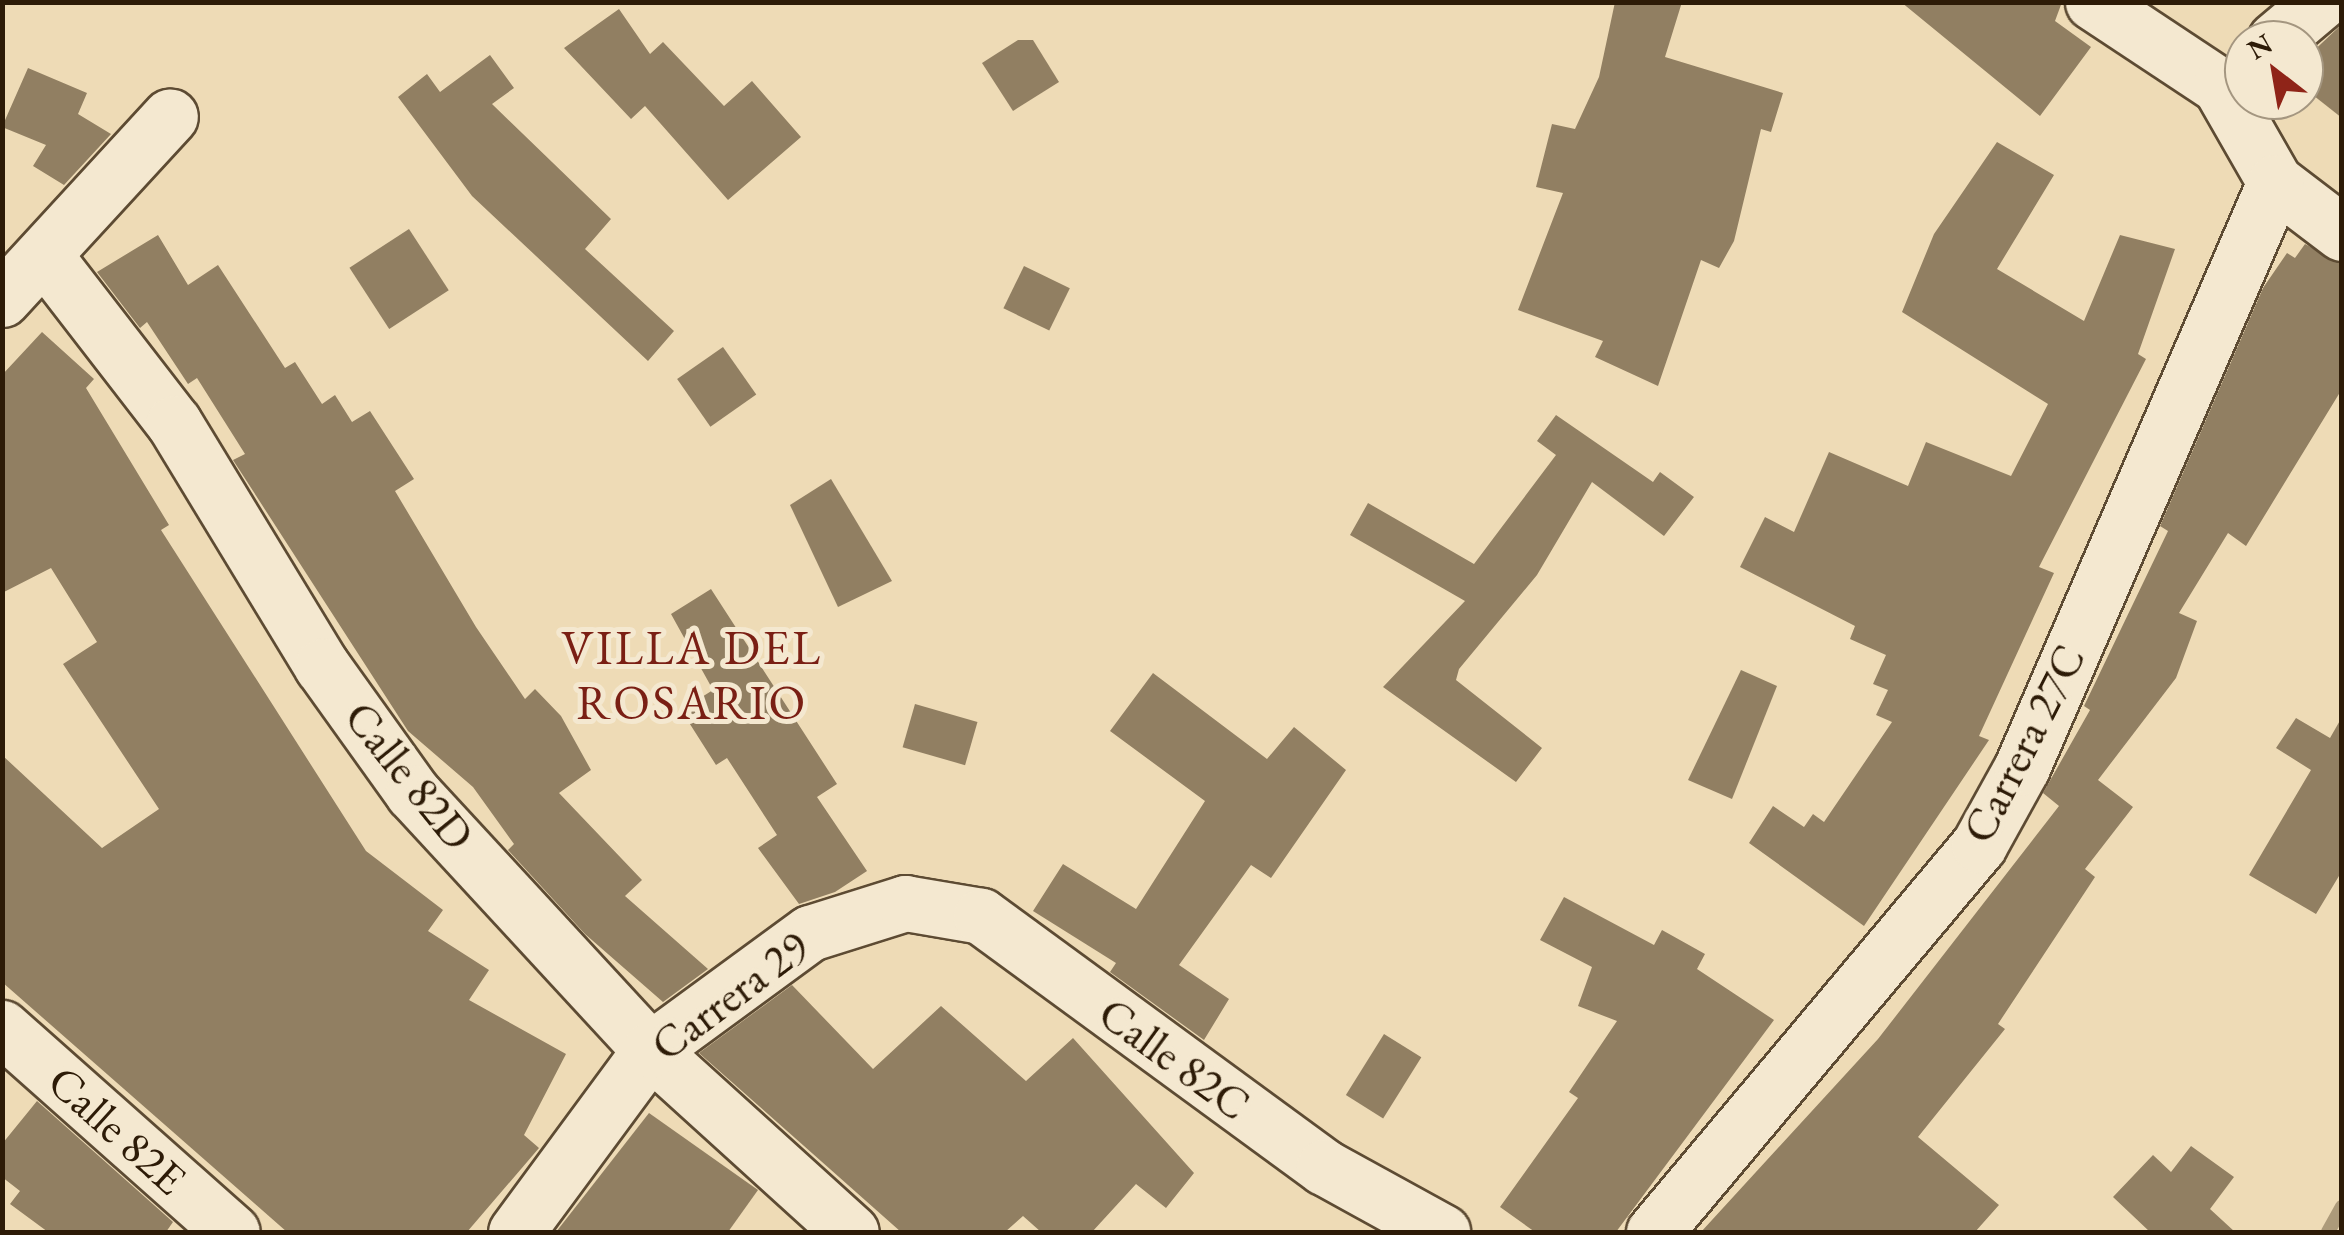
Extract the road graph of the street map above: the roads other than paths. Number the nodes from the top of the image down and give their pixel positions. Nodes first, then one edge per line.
1 (2093, 2) edge
2 (2320, 2) edge
3 (2299, 20) edge
4 (2224, 72) edge
5 (170, 116) dead end
6 (2249, 120) edge
7 (2274, 182) junction
8 (2342, 233) edge
9 (44, 255) junction
10 (2, 298) edge
11 (905, 902) joint
12 (2, 1028) edge
13 (650, 1050) junction
14 (232, 1232) edge
15 (516, 1232) edge
16 (852, 1232) edge
17 (1442, 1232) edge
18 (1654, 1232) edge

1 - 4 street
2 - 3 street
5 - 9 street
6 - 7 street
7 - 8 street
7 - 18 street, Carrera 27C
9 - 10 street
9 - 13 street, Calle 82D
11 - 13 street, Carrera 29
11 - 17 street, Calle 82C
12 - 14 street, Calle 82E
13 - 15 street, Carrera 29
13 - 16 street, Calle 82D

